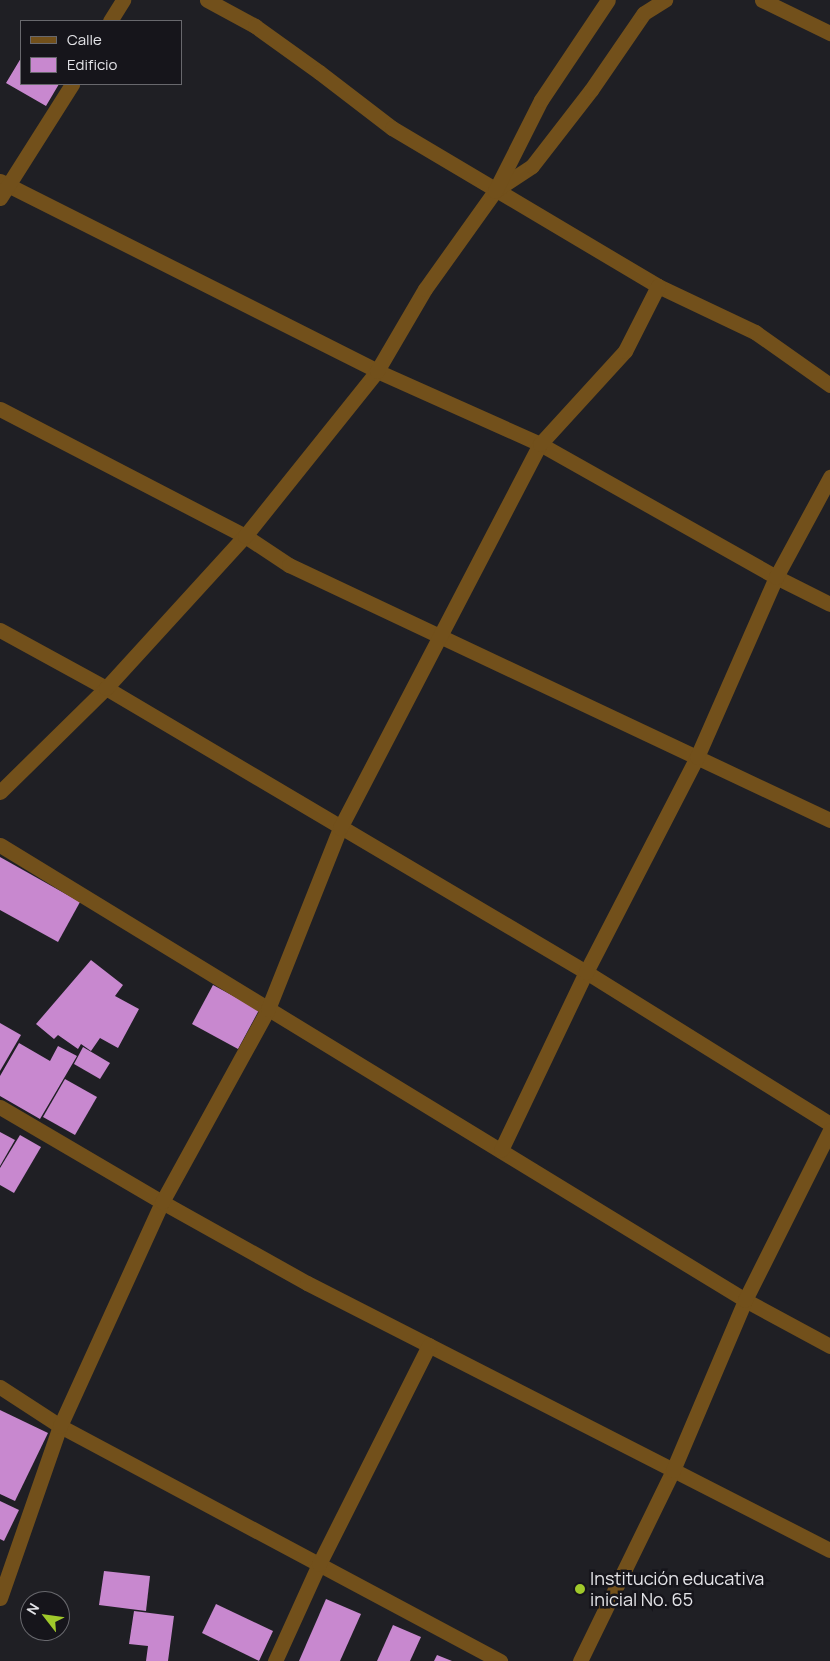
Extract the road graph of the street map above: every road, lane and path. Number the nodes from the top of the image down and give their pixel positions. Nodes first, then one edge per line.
1 (123, 0) edge
2 (207, 0) edge
3 (608, 0) edge
4 (665, 0) edge
5 (762, 0) edge
6 (111, 20) edge
7 (830, 34) edge
8 (71, 85) edge
9 (3, 188) edge
10 (495, 191) junction
11 (658, 286) junction
12 (377, 371) junction
13 (830, 384) edge
14 (0, 409) edge
15 (540, 444) junction
16 (830, 477) edge
17 (245, 536) junction
18 (776, 577) junction
19 (830, 604) edge
20 (0, 630) edge
21 (441, 636) junction
22 (106, 688) junction
23 (697, 757) junction
24 (0, 792) edge
25 (830, 820) edge
26 (340, 828) junction
27 (0, 845) edge
28 (586, 972) junction
29 (268, 1010) junction
30 (0, 1107) edge
31 (830, 1124) edge
32 (830, 1130) edge
33 (501, 1150) junction
34 (162, 1202) junction
35 (746, 1300) junction
36 (429, 1344) junction
37 (830, 1346) edge
38 (0, 1387) edge
39 (60, 1426) junction
40 (673, 1470) junction
41 (830, 1550) edge
42 (319, 1564) junction
43 (0, 1598) edge
44 (274, 1661) edge
45 (500, 1661) edge
46 (580, 1661) edge

1 - 6 street
2 - 10 street
3 - 10 street
4 - 10 street
5 - 7 street
8 - 9 street
9 - 12 street
10 - 11 street
10 - 12 street
11 - 13 street
11 - 15 street
12 - 15 street
12 - 17 street
14 - 17 street
15 - 18 street
15 - 21 street
16 - 18 street
17 - 21 street
17 - 22 street
18 - 19 street
18 - 23 street
20 - 22 street
21 - 23 street
21 - 26 street
22 - 24 street
22 - 26 street
23 - 25 street
23 - 28 street
26 - 28 street
26 - 29 street
27 - 29 street
28 - 31 street
28 - 33 street
29 - 33 street
29 - 34 street
30 - 34 street
32 - 35 street
33 - 35 street
34 - 36 street
34 - 39 street
35 - 37 street
35 - 40 street
36 - 40 street
36 - 42 street
38 - 39 street
39 - 42 street
39 - 43 street
40 - 41 street
40 - 46 street
42 - 44 street
42 - 45 street

